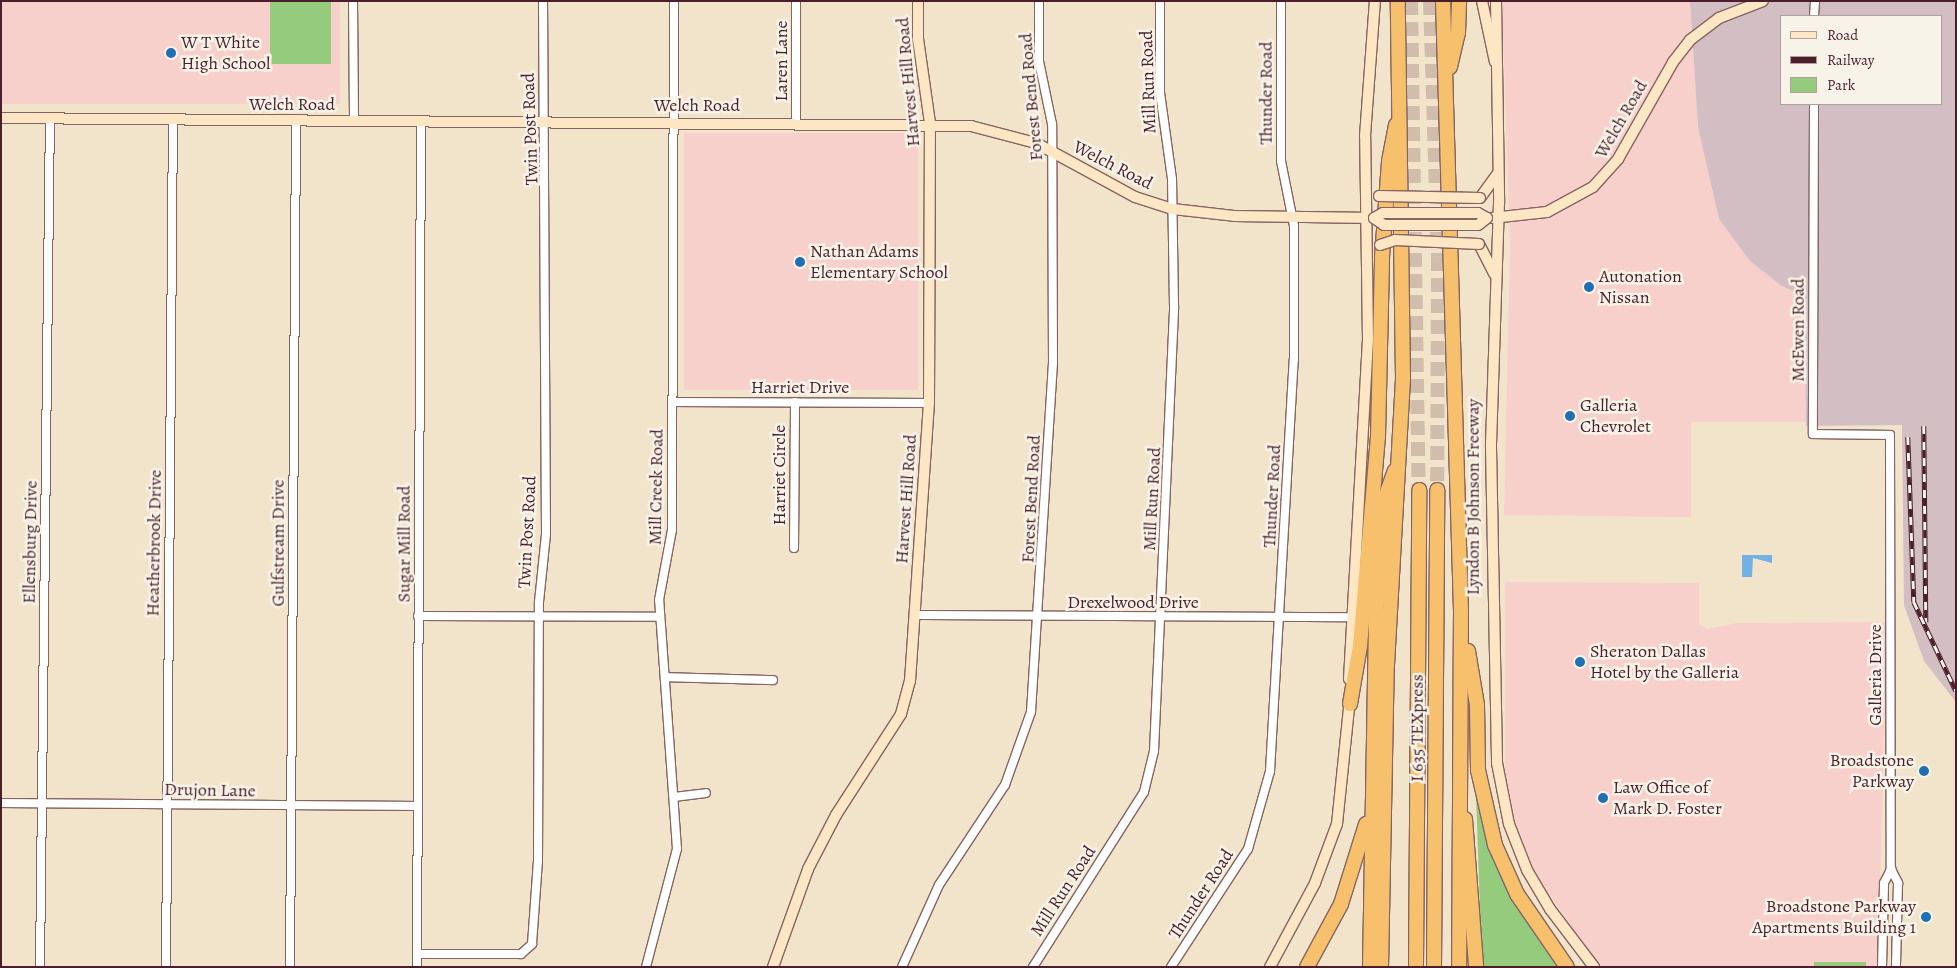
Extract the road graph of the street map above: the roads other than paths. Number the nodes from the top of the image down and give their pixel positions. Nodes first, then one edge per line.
1 (353, 1) edge
2 (543, 1) edge
3 (674, 1) edge
4 (796, 1) edge
5 (918, 1) edge
6 (1039, 1) edge
7 (1160, 1) edge
8 (1281, 1) edge
9 (1375, 1) edge
10 (1398, 1) edge
11 (1443, 1) edge
12 (1459, 1) edge
13 (1482, 1) edge
14 (1496, 1) edge
15 (1763, 1) edge
16 (1815, 1) edge
17 (1814, 15) edge
18 (1497, 68) junction
19 (1446, 82) junction
20 (1401, 103) junction
21 (1814, 105) edge
22 (1, 118) edge
23 (50, 118) junction
24 (173, 119) junction
25 (296, 120) junction
26 (354, 120) junction
27 (421, 121) junction
28 (543, 121) junction
29 (674, 121) junction
30 (796, 122) junction
31 (930, 123) junction
32 (1052, 151) junction
33 (1365, 161) junction
34 (1499, 170) junction
35 (1173, 209) junction
36 (1292, 217) junction
37 (1370, 218) junction
38 (1499, 218) junction
39 (1368, 258) junction
40 (1496, 285) junction
41 (672, 402) junction
42 (794, 402) junction
43 (928, 403) junction
44 (1400, 459) junction
45 (1890, 481) joint
46 (1419, 490) tunnel mouth
47 (1437, 490) tunnel mouth
48 (794, 548) dead end
49 (1461, 610) junction
50 (539, 615) junction
51 (914, 615) junction
52 (418, 616) junction
53 (1280, 616) junction
54 (660, 617) junction
55 (1039, 617) junction
56 (1161, 617) junction
57 (1351, 617) junction
58 (665, 678) junction
59 (773, 680) dead end
60 (1350, 704) junction
61 (706, 793) dead end
62 (674, 797) junction
63 (1460, 799) junction
64 (1, 803) edge
65 (42, 803) junction
66 (167, 805) junction
67 (292, 805) junction
68 (418, 806) junction
69 (1371, 806) junction
70 (1891, 868) junction
71 (417, 954) junction
72 (40, 967) edge
73 (166, 967) edge
74 (290, 967) edge
75 (417, 967) edge
76 (646, 967) edge
77 (773, 967) edge
78 (902, 967) edge
79 (1033, 967) edge
80 (1171, 967) edge
81 (1270, 967) edge
82 (1308, 967) edge
83 (1370, 967) edge
84 (1382, 967) edge
85 (1416, 967) edge
86 (1434, 967) edge
87 (1459, 967) edge
88 (1476, 967) edge
89 (1567, 967) edge
90 (1594, 967) edge
91 (1882, 967) edge
92 (1896, 967) edge

1 - 26 street
2 - 28 street, Twin Post Road
3 - 29 street, Mill Creek Road
4 - 30 street, Laren Lane
5 - 31 street, Harvest Hill Road
6 - 32 street, Forest Bend Road
7 - 35 street, Mill Run Road
8 - 36 street, Thunder Road
9 - 33 street
10 - 20 highway
11 - 19 highway, Lyndon B Johnson Freeway
12 - 19 highway
13 - 18 street
14 - 18 street, Lyndon B Johnson Freeway
15 - 38 street, Welch Road
16 - 17 street
18 - 34 street, Lyndon B Johnson Freeway
19 - 49 highway, Lyndon B Johnson Freeway
20 - 44 highway
20 - 60 highway
21 - 45 street, McEwen Road
22 - 23 street, Welch Road
23 - 24 street, Welch Road
23 - 65 street, Ellensburg Drive
24 - 25 street, Welch Road
24 - 66 street, Heatherbrook Drive
25 - 26 street, Welch Road
25 - 67 street, Gulfstream Drive
26 - 27 street, Welch Road
27 - 28 street, Welch Road
27 - 52 street, Sugar Mill Road
28 - 29 street, Welch Road
28 - 50 street, Twin Post Road
29 - 30 street, Welch Road
29 - 41 street, Mill Creek Road
30 - 31 street, Welch Road
31 - 32 street, Welch Road
31 - 43 street, Harvest Hill Road
32 - 35 street, Welch Road
32 - 55 street, Forest Bend Road
33 - 34 street, bridge
33 - 37 street
34 - 38 street, Lyndon B Johnson Freeway
35 - 36 street, Welch Road
35 - 56 street, Mill Run Road
36 - 37 street, Welch Road
36 - 53 street, Thunder Road
37 - 38 street, Welch Road, bridge
37 - 39 street
38 - 40 street, Lyndon B Johnson Freeway
39 - 40 street, bridge
39 - 57 street
40 - 90 street, Lyndon B Johnson Freeway
41 - 42 street, Harriet Drive
41 - 54 street, Mill Creek Road
42 - 43 street, Harriet Drive
42 - 48 street, Harriet Circle
43 - 51 street, Harvest Hill Road
44 - 69 highway
44 - 84 highway
45 - 70 street, Galleria Drive
46 - 85 highway, I 635 TEXpress
47 - 86 highway, I 635 TEXpress
49 - 63 highway, Lyndon B Johnson Freeway
49 - 89 highway
50 - 52 street
50 - 54 street
50 - 71 street, Twin Post Road
51 - 55 street, Drexelwood Drive
51 - 77 street, Harvest Hill Road
52 - 68 street, Sugar Mill Road
53 - 56 street, Drexelwood Drive
53 - 57 street, Drexelwood Drive
53 - 80 street, Thunder Road
54 - 58 street, Mill Creek Road
55 - 56 street, Drexelwood Drive
55 - 78 street, Forest Bend Road
56 - 79 street, Mill Run Road
57 - 60 street
58 - 59 street
58 - 62 street, Mill Creek Road
60 - 81 street
61 - 62 street
62 - 76 street, Mill Creek Road
63 - 87 highway, Lyndon B Johnson Freeway
63 - 88 highway
64 - 65 street, Drujon Lane
65 - 66 street, Drujon Lane
65 - 72 street, Ellensburg Drive
66 - 67 street, Drujon Lane
66 - 73 street, Heatherbrook Drive
67 - 68 street, Drujon Lane
67 - 74 street, Gulfstream Drive
68 - 71 street, Sugar Mill Road
69 - 82 highway
69 - 83 highway
70 - 91 street, Galleria Drive
70 - 92 street, Galleria Drive
71 - 75 street, Sugar Mill Road

